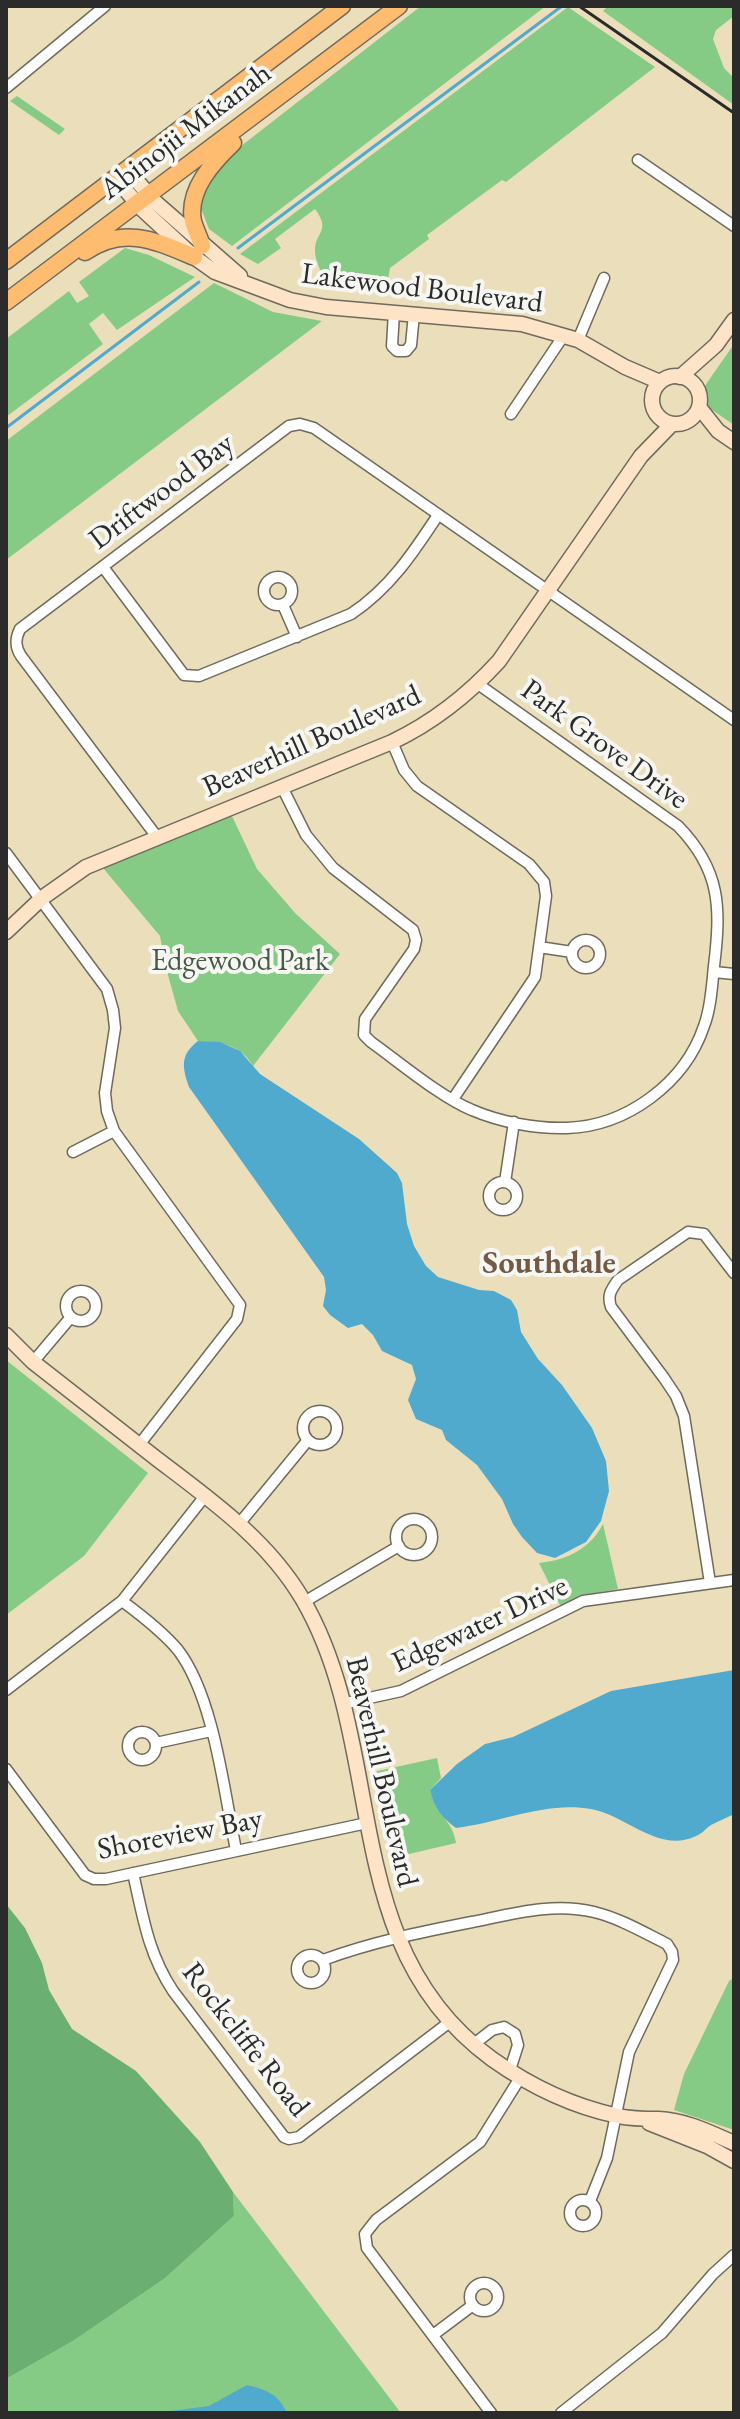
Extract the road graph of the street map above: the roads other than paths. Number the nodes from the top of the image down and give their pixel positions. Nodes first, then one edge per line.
1 (105, 6) edge
2 (342, 6) edge
3 (399, 6) edge
4 (294, 86) junction
5 (6, 88) edge
6 (638, 160) dead end
7 (121, 173) junction
8 (143, 199) junction
9 (734, 226) edge
10 (198, 252) junction
11 (6, 261) edge
12 (48, 270) junction
13 (604, 278) dead end
14 (6, 302) edge
15 (394, 312) junction
16 (414, 314) junction
17 (734, 320) edge
18 (571, 338) junction
19 (716, 345) junction
20 (625, 367) junction
21 (680, 377) junction
22 (660, 382) junction
23 (696, 387) junction
24 (653, 397) junction
25 (699, 407) junction
26 (511, 414) dead end
27 (657, 415) junction
28 (688, 421) junction
29 (672, 424) junction
30 (718, 431) junction
31 (734, 442) edge
32 (641, 456) junction
33 (438, 515) junction
34 (103, 567) junction
35 (548, 591) junction
36 (283, 605) dead end
37 (297, 637) junction
38 (478, 684) junction
39 (734, 720) edge
40 (392, 742) junction
41 (282, 787) junction
42 (157, 837) junction
43 (6, 853) edge
44 (42, 898) junction
45 (6, 932) edge
46 (539, 947) junction
47 (572, 952) dead end
48 (714, 972) junction
49 (734, 974) edge
50 (453, 1099) junction
51 (514, 1122) junction
52 (114, 1131) junction
53 (73, 1152) dead end
54 (505, 1182) dead end
55 (734, 1273) edge
56 (71, 1317) dead end
57 (6, 1335) edge
58 (33, 1362) junction
59 (308, 1440) dead end
60 (139, 1445) junction
61 (205, 1496) junction
62 (239, 1524) junction
63 (399, 1546) dead end
64 (734, 1580) edge
65 (710, 1583) junction
66 (122, 1601) junction
67 (304, 1602) junction
68 (6, 1690) edge
69 (342, 1704) junction
70 (211, 1731) junction
71 (156, 1743) dead end
72 (6, 1769) edge
73 (367, 1823) junction
74 (236, 1850) junction
75 (133, 1873) junction
76 (397, 1937) junction
77 (323, 1960) dead end
78 (451, 2021) junction
79 (474, 2044) junction
80 (515, 2074) junction
81 (615, 2115) junction
82 (646, 2121) junction
83 (734, 2143) edge
84 (734, 2161) edge
85 (590, 2201) dead end
86 (734, 2255) edge
87 (473, 2305) dead end
88 (433, 2335) junction
89 (491, 2413) edge
90 (561, 2413) edge

1 - 5 street
2 - 7 main road, Abinojii Mikanah
3 - 4 main road, Abinojii Mikanah
4 - 8 main road, Abinojii Mikanah
4 - 10 main road
6 - 9 street
7 - 8 street, Lakewood Boulevard
7 - 11 main road, Abinojii Mikanah
8 - 10 street, Lakewood Boulevard
8 - 12 main road, Abinojii Mikanah
10 - 12 main road
10 - 15 street, Lakewood Boulevard
12 - 14 main road, Abinojii Mikanah
13 - 18 street
15 - 16 street, Lakewood Boulevard
15 - 16 street
16 - 18 street, Lakewood Boulevard
17 - 19 street
18 - 20 street, Lakewood Boulevard
18 - 26 street
19 - 21 street
19 - 23 street
20 - 22 street, Lakewood Boulevard
20 - 24 street, Lakewood Boulevard
21 - 22 street
21 - 23 street
22 - 24 street
23 - 25 street
24 - 27 street
25 - 28 street
25 - 30 street
27 - 29 street
27 - 32 street, Beaverhill Boulevard
28 - 29 street
28 - 30 street
29 - 32 street, Beaverhill Boulevard
30 - 31 street
32 - 35 street, Beaverhill Boulevard
33 - 34 street, Driftwood Bay
33 - 35 street, Driftwood Bay
33 - 37 street
34 - 37 street
34 - 42 street, Driftwood Bay
35 - 38 street, Beaverhill Boulevard
35 - 39 street, Driftwood Bay
36 - 37 street
38 - 40 street, Beaverhill Boulevard
38 - 48 street, Park Grove Drive
40 - 41 street, Beaverhill Boulevard
40 - 46 street
41 - 42 street, Beaverhill Boulevard
41 - 50 street, Park Grove Drive
42 - 44 street, Beaverhill Boulevard
43 - 44 street
44 - 45 street, Beaverhill Boulevard
44 - 52 street
46 - 47 street
46 - 50 street
48 - 49 street
48 - 51 street, Park Grove Drive
50 - 51 street, Park Grove Drive
51 - 54 street
52 - 53 street
52 - 60 street
55 - 65 street
56 - 58 street
57 - 58 street, Beaverhill Boulevard
58 - 60 street, Beaverhill Boulevard
59 - 62 street
60 - 61 street, Beaverhill Boulevard
61 - 62 street, Beaverhill Boulevard
61 - 66 street
62 - 67 street, Beaverhill Boulevard
63 - 67 street
64 - 65 street, Edgewater Drive
65 - 69 street, Edgewater Drive
66 - 68 street
66 - 70 street
67 - 69 street, Beaverhill Boulevard
69 - 73 street, Beaverhill Boulevard
70 - 71 street
70 - 74 street
72 - 75 street, Shoreview Bay
73 - 74 street, Shoreview Bay
73 - 76 street, Beaverhill Boulevard
74 - 75 street, Shoreview Bay
75 - 78 street, Rockcliffe Road
76 - 77 street
76 - 78 street, Beaverhill Boulevard
76 - 81 street
78 - 79 street, Beaverhill Boulevard
79 - 80 street, Beaverhill Boulevard
79 - 80 street
80 - 81 street, Beaverhill Boulevard
80 - 88 street
81 - 82 street, Beaverhill Boulevard
81 - 85 street
82 - 83 street, Beaverhill Boulevard
82 - 84 street, Beaverhill Boulevard
86 - 90 street
87 - 88 street
88 - 89 street

